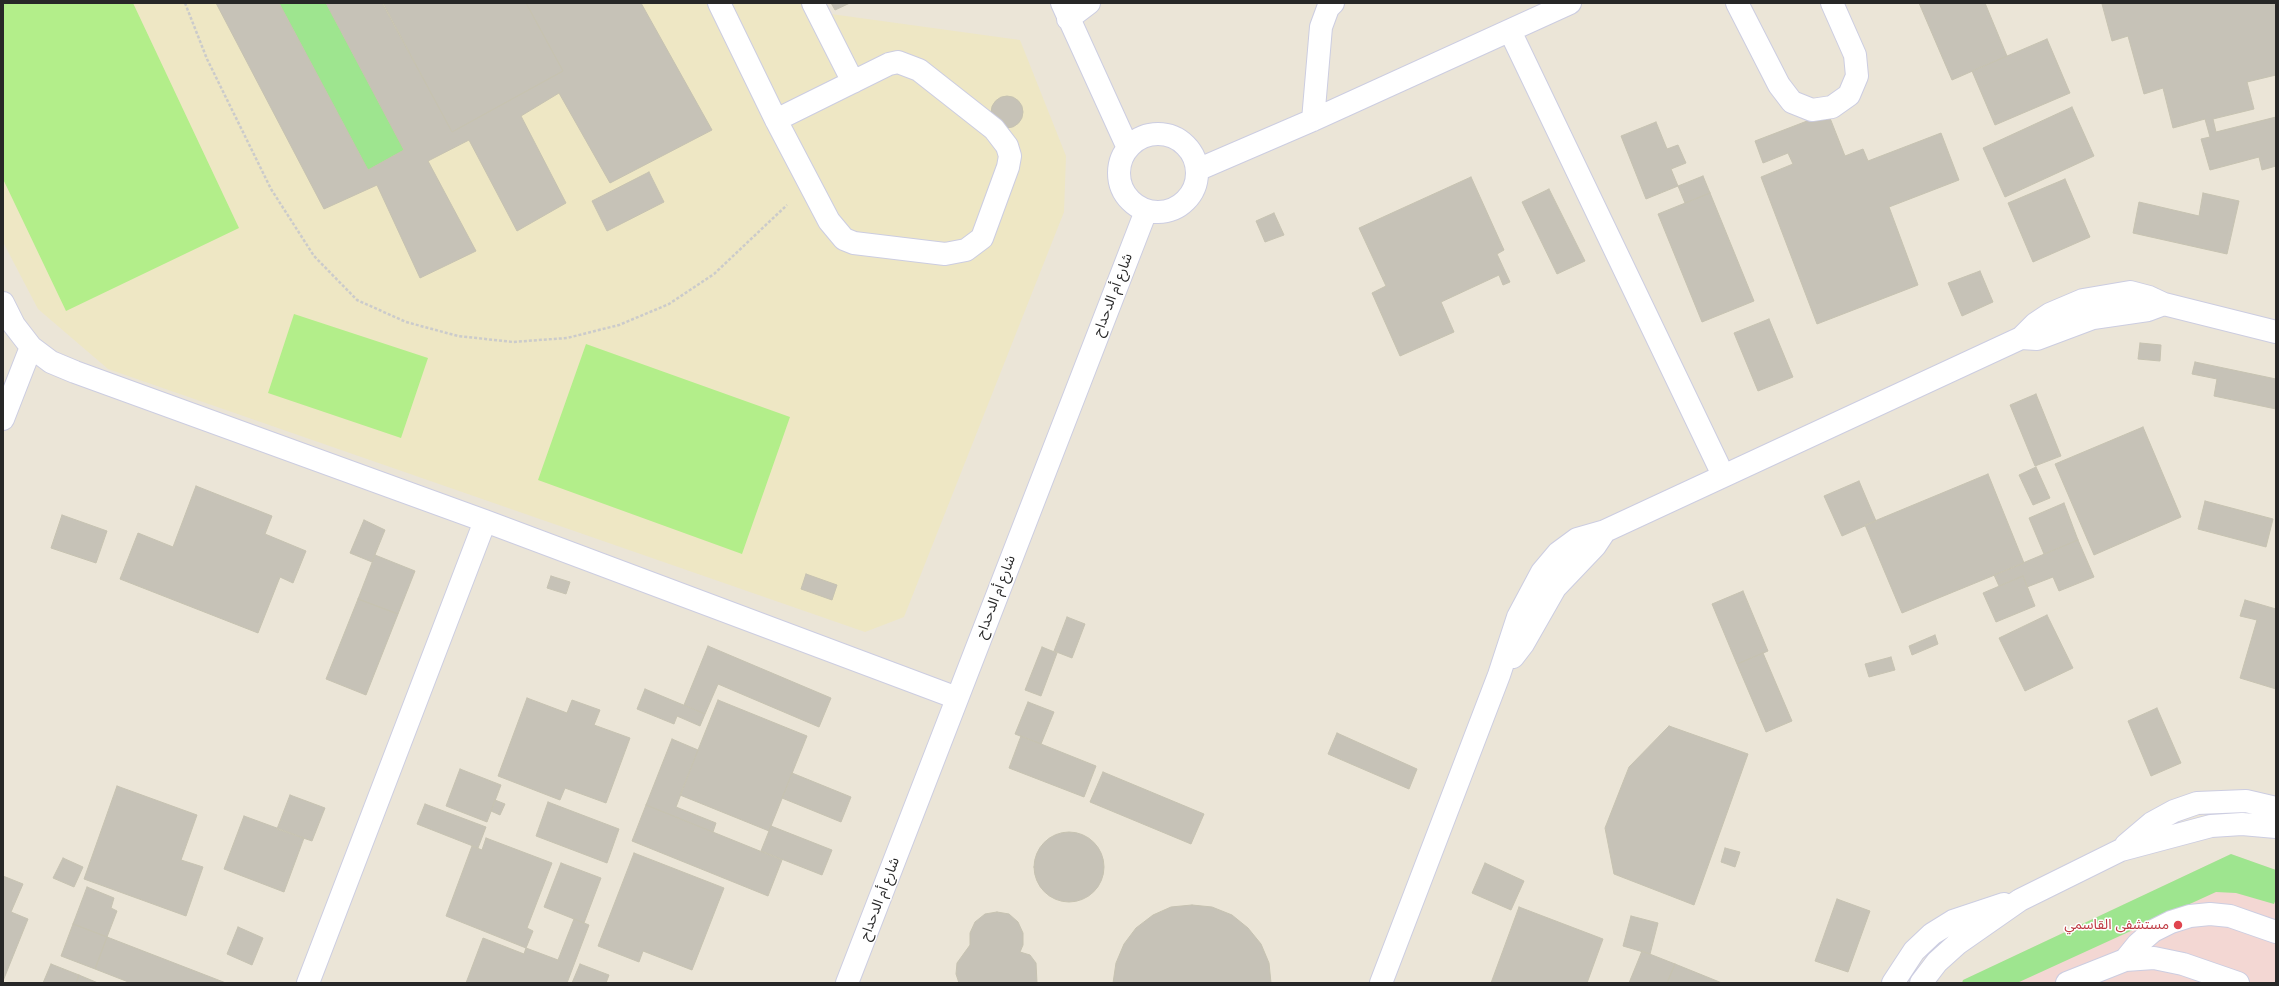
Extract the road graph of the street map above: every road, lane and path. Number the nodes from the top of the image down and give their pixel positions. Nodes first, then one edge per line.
1 (185, 3) edge
2 (718, 3) edge
3 (813, 3) edge
4 (1089, 3) edge
5 (1333, 3) edge
6 (1570, 3) edge
7 (1737, 3) edge
8 (1832, 3) edge
9 (1060, 7) edge
10 (1510, 31) junction
11 (853, 82) junction
12 (776, 120) junction
13 (1312, 120) junction
14 (1128, 148) junction
15 (1197, 170) junction
16 (810, 184) junction
17 (1146, 211) junction
18 (3, 303) edge
19 (2276, 332) edge
20 (32, 347) junction
21 (3, 419) edge
22 (1723, 475) junction
23 (485, 521) junction
24 (957, 698) junction
25 (2276, 808) edge
26 (2276, 827) edge
27 (2121, 850) junction
28 (2020, 900) junction
29 (2276, 932) edge
30 (2125, 960) junction
31 (308, 983) edge
32 (848, 983) edge
33 (1381, 983) edge
34 (1893, 983) edge
35 (1920, 983) edge
36 (2067, 983) edge
37 (2238, 983) edge

1 - 16 path
2 - 12 street
3 - 11 street
4 - 9 street
5 - 13 street
6 - 10 street
7 - 8 street
9 - 14 street
10 - 13 street
10 - 22 street
11 - 12 street
11 - 16 street
12 - 16 street
13 - 15 street
14 - 15 street
14 - 17 street
15 - 17 street
17 - 24 street, شارع أم الدحداح
18 - 20 street
19 - 22 street
20 - 21 street
20 - 23 street
22 - 33 street
23 - 24 street
23 - 31 street
24 - 32 street, شارع أم الدحداح
25 - 27 street
26 - 27 street
27 - 28 street
28 - 34 street
28 - 35 street
29 - 30 street
30 - 36 street
30 - 37 street

